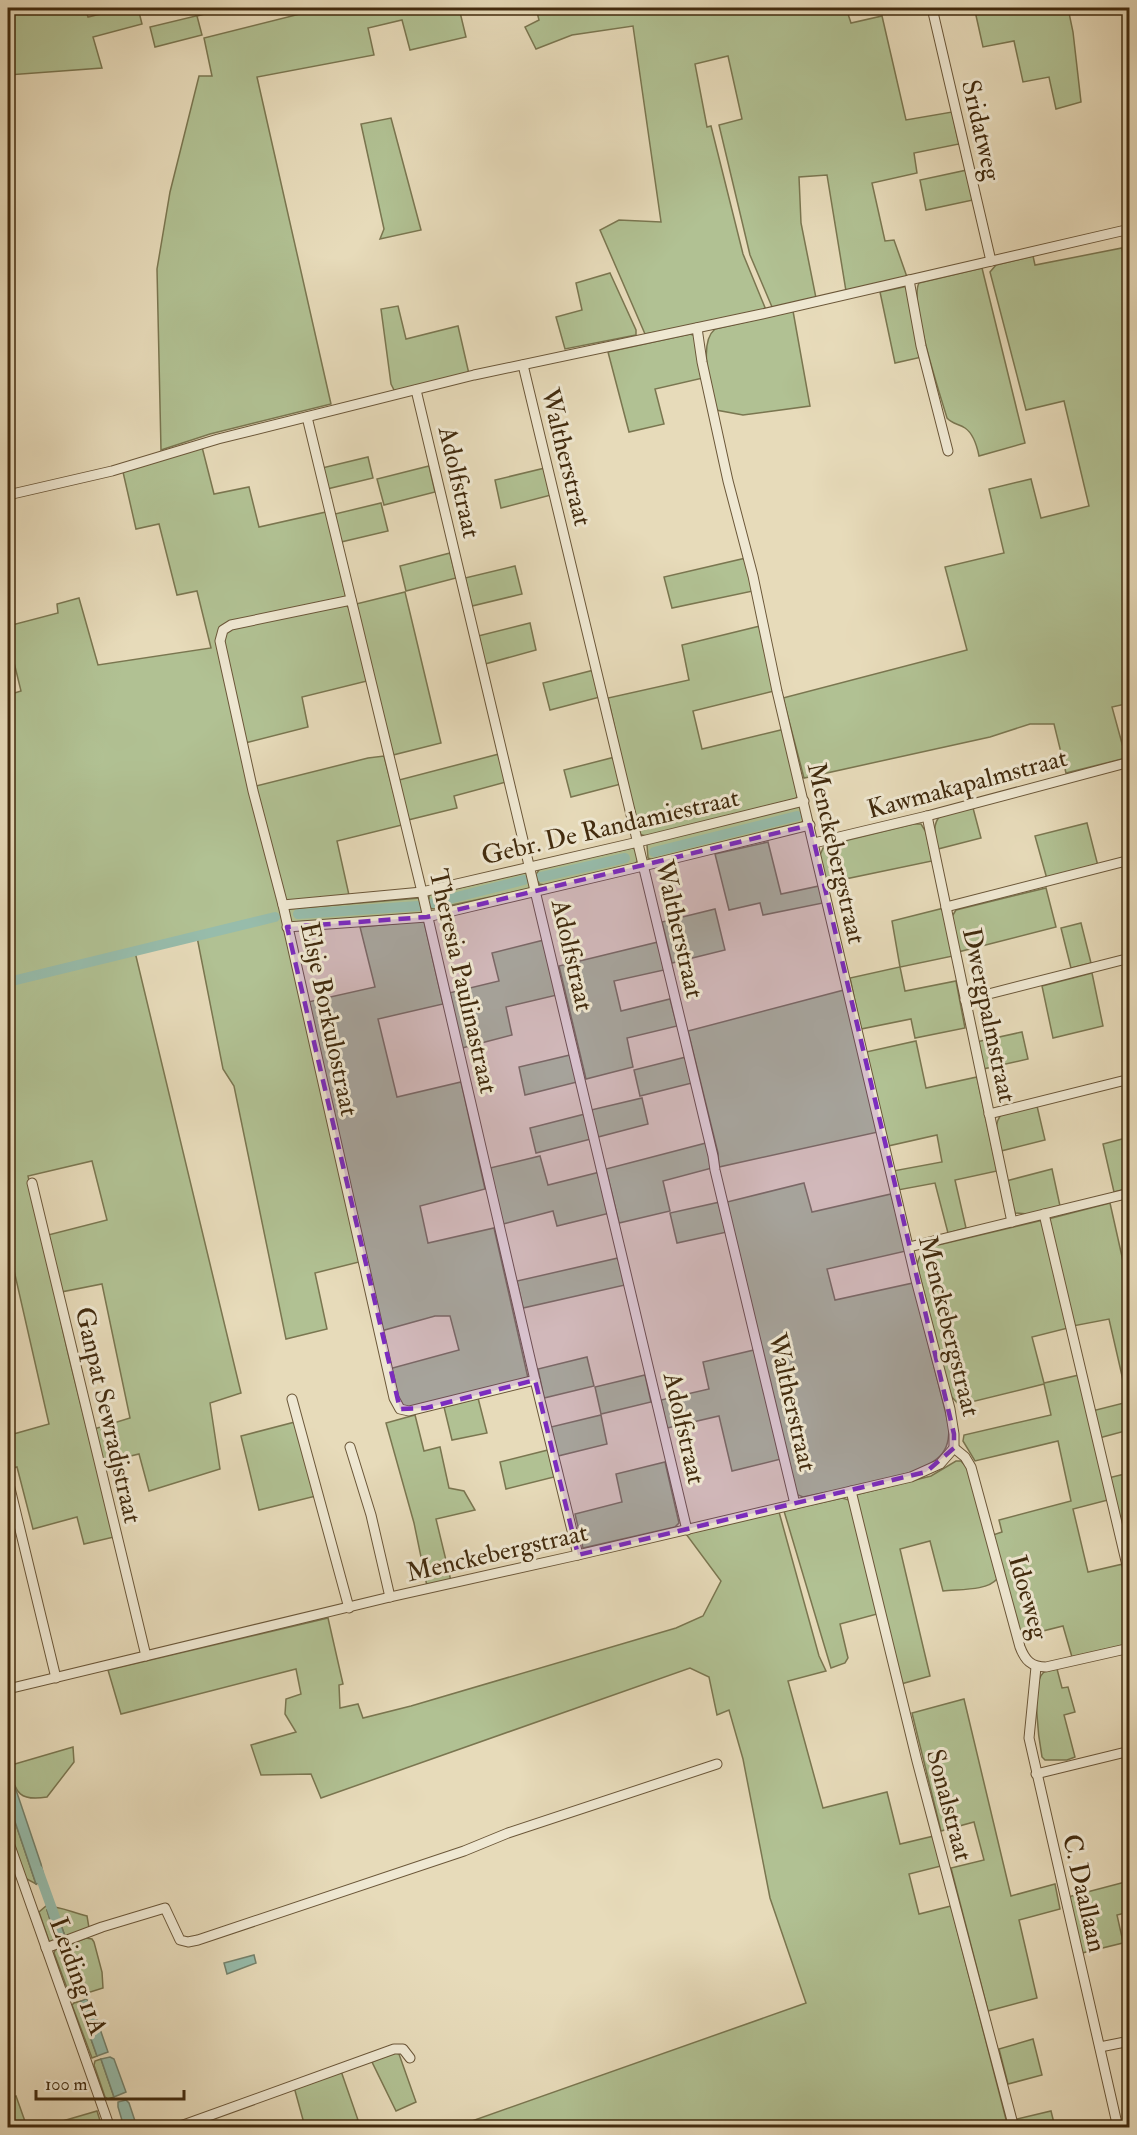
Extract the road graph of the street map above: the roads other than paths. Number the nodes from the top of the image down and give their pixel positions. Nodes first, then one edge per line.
1 (932, 8) edge
2 (1130, 229) edge
3 (991, 261) junction
4 (909, 280) junction
5 (697, 328) junction
6 (523, 365) junction
7 (416, 390) junction
8 (307, 417) junction
9 (948, 451) dead end
10 (8, 495) edge
11 (351, 600) junction
12 (1130, 762) edge
13 (804, 801) junction
14 (927, 816) junction
15 (810, 825) junction
16 (638, 842) junction
17 (814, 843) junction
18 (1130, 860) edge
19 (530, 866) junction
20 (643, 866) junction
21 (422, 892) junction
22 (537, 892) junction
23 (283, 905) junction
24 (946, 907) junction
25 (427, 917) junction
26 (287, 927) junction
27 (1130, 958) edge
28 (965, 1000) junction
29 (1130, 1079) edge
30 (989, 1114) junction
31 (32, 1183) dead end
32 (1130, 1193) edge
33 (1044, 1214) junction
34 (1012, 1222) junction
35 (909, 1247) junction
36 (535, 1380) junction
37 (292, 1399) dead end
38 (350, 1448) dead end
39 (954, 1448) junction
40 (8, 1480) edge
41 (851, 1491) junction
42 (795, 1504) junction
43 (687, 1530) junction
44 (578, 1555) junction
45 (1130, 1578) edge
46 (390, 1597) junction
47 (349, 1608) junction
48 (1130, 1648) edge
49 (146, 1656) junction
50 (1036, 1667) junction
51 (56, 1678) junction
52 (8, 1689) edge
53 (1129, 1754) edge
54 (717, 1764) dead end
55 (1036, 1774) junction
56 (8, 1839) edge
57 (48, 1948) junction
58 (1130, 2041) edge
59 (1100, 2047) junction
60 (410, 2058) dead end
61 (110, 2127) edge
62 (176, 2127) edge
63 (1014, 2127) edge
64 (1118, 2127) edge

1 - 3 street, Sridatweg
2 - 3 street
3 - 4 street
4 - 5 street
4 - 9 street
5 - 6 street
5 - 13 street, Menckebergstraat
6 - 7 street
6 - 16 street, Waltherstraat
7 - 8 street
7 - 19 street, Adolfstraat
8 - 10 street
8 - 11 street, Theresia Paulinastraat
11 - 21 street, Theresia Paulinastraat
11 - 23 street, Elsje Borkulostraat
12 - 14 street, Kawmakapalmstraat
13 - 15 street, Menckebergstraat
13 - 16 street, Gebr. De Randamiestraat
14 - 17 street, Kawmakapalmstraat
14 - 24 street, Dwergpalmstraat
15 - 17 street, Menckebergstraat
15 - 20 street, Gebr. De Randamiestraat
16 - 19 street, Gebr. De Randamiestraat
16 - 20 street, Waltherstraat
17 - 35 street, Menckebergstraat
18 - 24 street
19 - 21 street, Gebr. De Randamiestraat
19 - 22 street, Adolfstraat
20 - 22 street, Gebr. De Randamiestraat
20 - 42 street, Waltherstraat
21 - 23 street, Gebr. De Randamiestraat
21 - 25 street, Theresia Paulinastraat
22 - 25 street, Gebr. De Randamiestraat
22 - 43 street, Adolfstraat
23 - 26 street, Elsje Borkulostraat
24 - 28 street, Dwergpalmstraat
25 - 26 street, Gebr. De Randamiestraat
25 - 36 street, Theresia Paulinastraat
26 - 36 street, Elsje Borkulostraat
27 - 28 street
28 - 30 street, Dwergpalmstraat
29 - 30 street
30 - 34 street, Dwergpalmstraat
31 - 49 street, Ganpat Sewradjstraat
32 - 33 street
33 - 34 street
33 - 45 street
34 - 35 street
35 - 39 street, Menckebergstraat
36 - 44 street, Theresia Paulinastraat
37 - 47 street
38 - 46 street
39 - 41 street, Menckebergstraat
39 - 50 street, Idoeweg
40 - 51 street
41 - 42 street, Menckebergstraat
41 - 63 street, Sonalstraat
42 - 43 street, Menckebergstraat
43 - 44 street, Menckebergstraat
44 - 46 street, Menckebergstraat
46 - 47 street, Menckebergstraat
47 - 49 street, Menckebergstraat
48 - 50 street, Idoeweg
49 - 51 street, Menckebergstraat
50 - 55 street, C. Daallaan
51 - 52 street, Menckebergstraat
53 - 55 street
54 - 57 street
55 - 59 street, C. Daallaan
56 - 57 street, Leiding 11A
57 - 61 street, Leiding 11A
58 - 59 street
59 - 64 street, C. Daallaan
60 - 62 street

